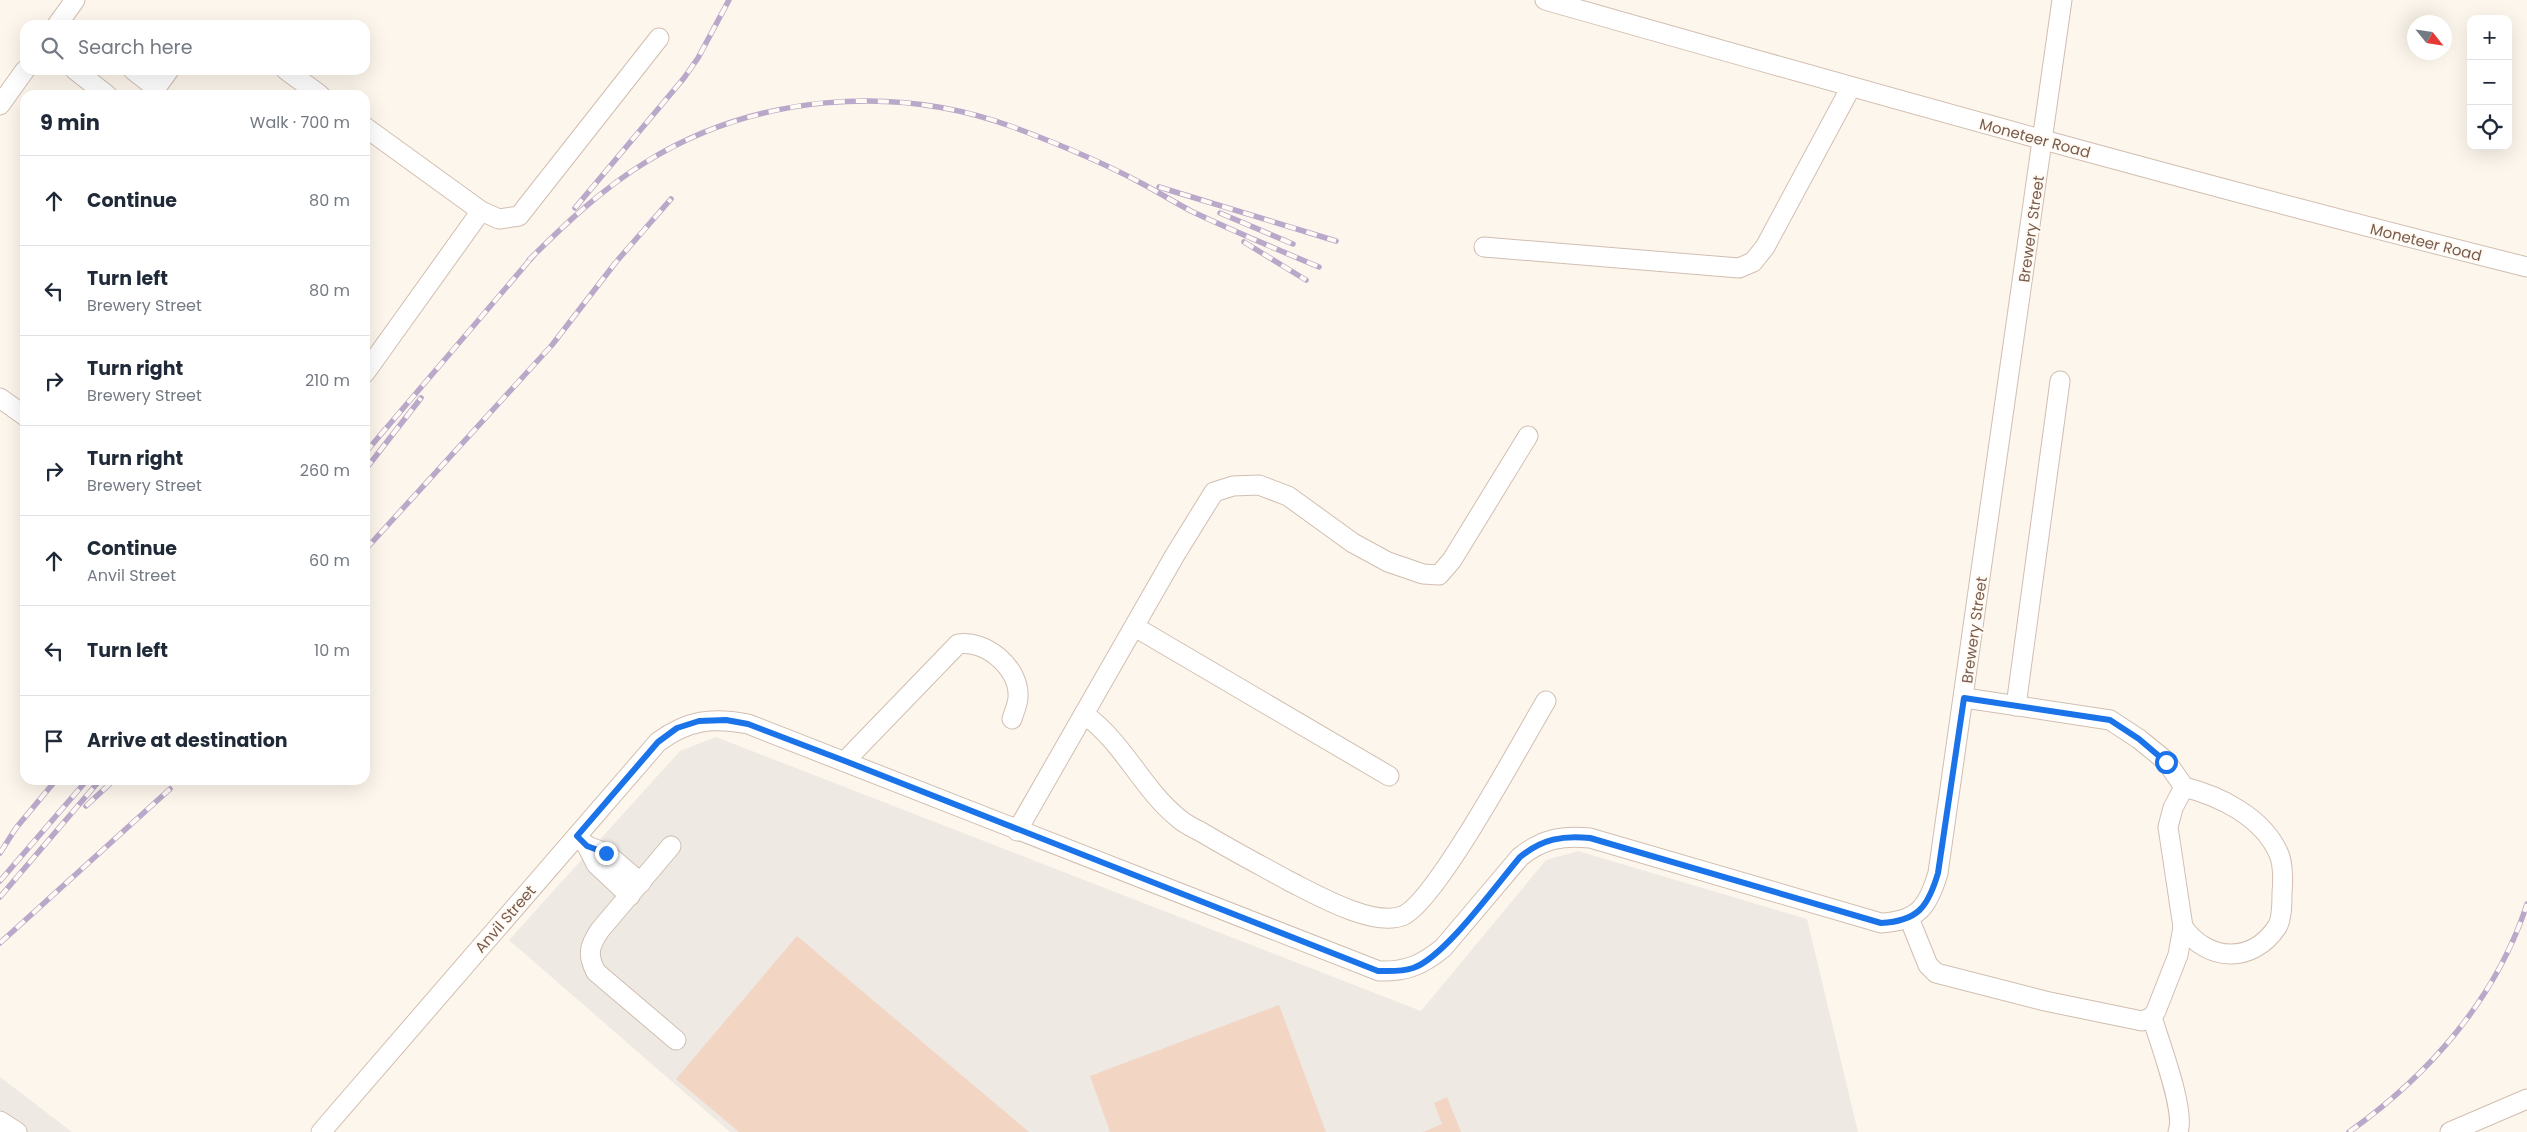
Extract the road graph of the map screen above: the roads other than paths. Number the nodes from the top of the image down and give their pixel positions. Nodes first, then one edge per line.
1 (75, 0) edge
2 (1545, 0) edge
3 (2062, 0) edge
4 (66, 20) edge
5 (660, 38) dead end
6 (21, 75) edge
7 (81, 75) edge
8 (138, 75) edge
9 (165, 75) edge
10 (293, 75) edge
11 (1851, 87) junction
12 (100, 90) edge
13 (152, 90) edge
14 (154, 90) edge
15 (313, 90) edge
16 (0, 105) edge
17 (370, 131) edge
18 (2043, 140) junction
19 (481, 211) junction
20 (1484, 247) dead end
21 (2527, 267) edge
22 (371, 353) edge
23 (2060, 381) dead end
24 (0, 398) edge
25 (20, 412) edge
26 (1528, 436) dead end
27 (1135, 627) junction
28 (1964, 698) junction
29 (1546, 701) dead end
30 (2016, 706) junction
31 (1084, 714) junction
32 (1012, 719) dead end
33 (845, 761) junction
34 (1389, 776) dead end
35 (2184, 787) junction
36 (1017, 830) junction
37 (582, 841) junction
38 (671, 846) dead end
39 (636, 889) junction
40 (1909, 918) junction
41 (2183, 927) junction
42 (2147, 1019) junction
43 (676, 1040) dead end
44 (2527, 1098) edge
45 (0, 1121) edge
46 (17, 1132) edge
47 (322, 1132) edge
48 (2178, 1132) edge
49 (2450, 1132) edge

1 - 4 street
2 - 11 street, Moneteer Road
3 - 18 street, Brewery Street
5 - 19 street
6 - 16 street
7 - 12 street
8 - 13 street
9 - 14 street
10 - 15 street
11 - 18 street, Moneteer Road
11 - 20 street
17 - 19 street
18 - 21 street, Moneteer Road
18 - 28 street, Brewery Street
19 - 22 street
23 - 30 street
24 - 25 street
26 - 27 street
27 - 31 street
27 - 34 street
28 - 30 street
28 - 40 street, Brewery Street
29 - 31 street
30 - 35 street
31 - 36 street
32 - 33 street
33 - 36 street
33 - 37 street, Anvil Street
35 - 41 street
35 - 41 street
36 - 40 street
37 - 39 street
37 - 47 street, Anvil Street
38 - 39 street
39 - 43 street
40 - 42 street
41 - 42 street
42 - 48 street
44 - 49 street
45 - 46 street

